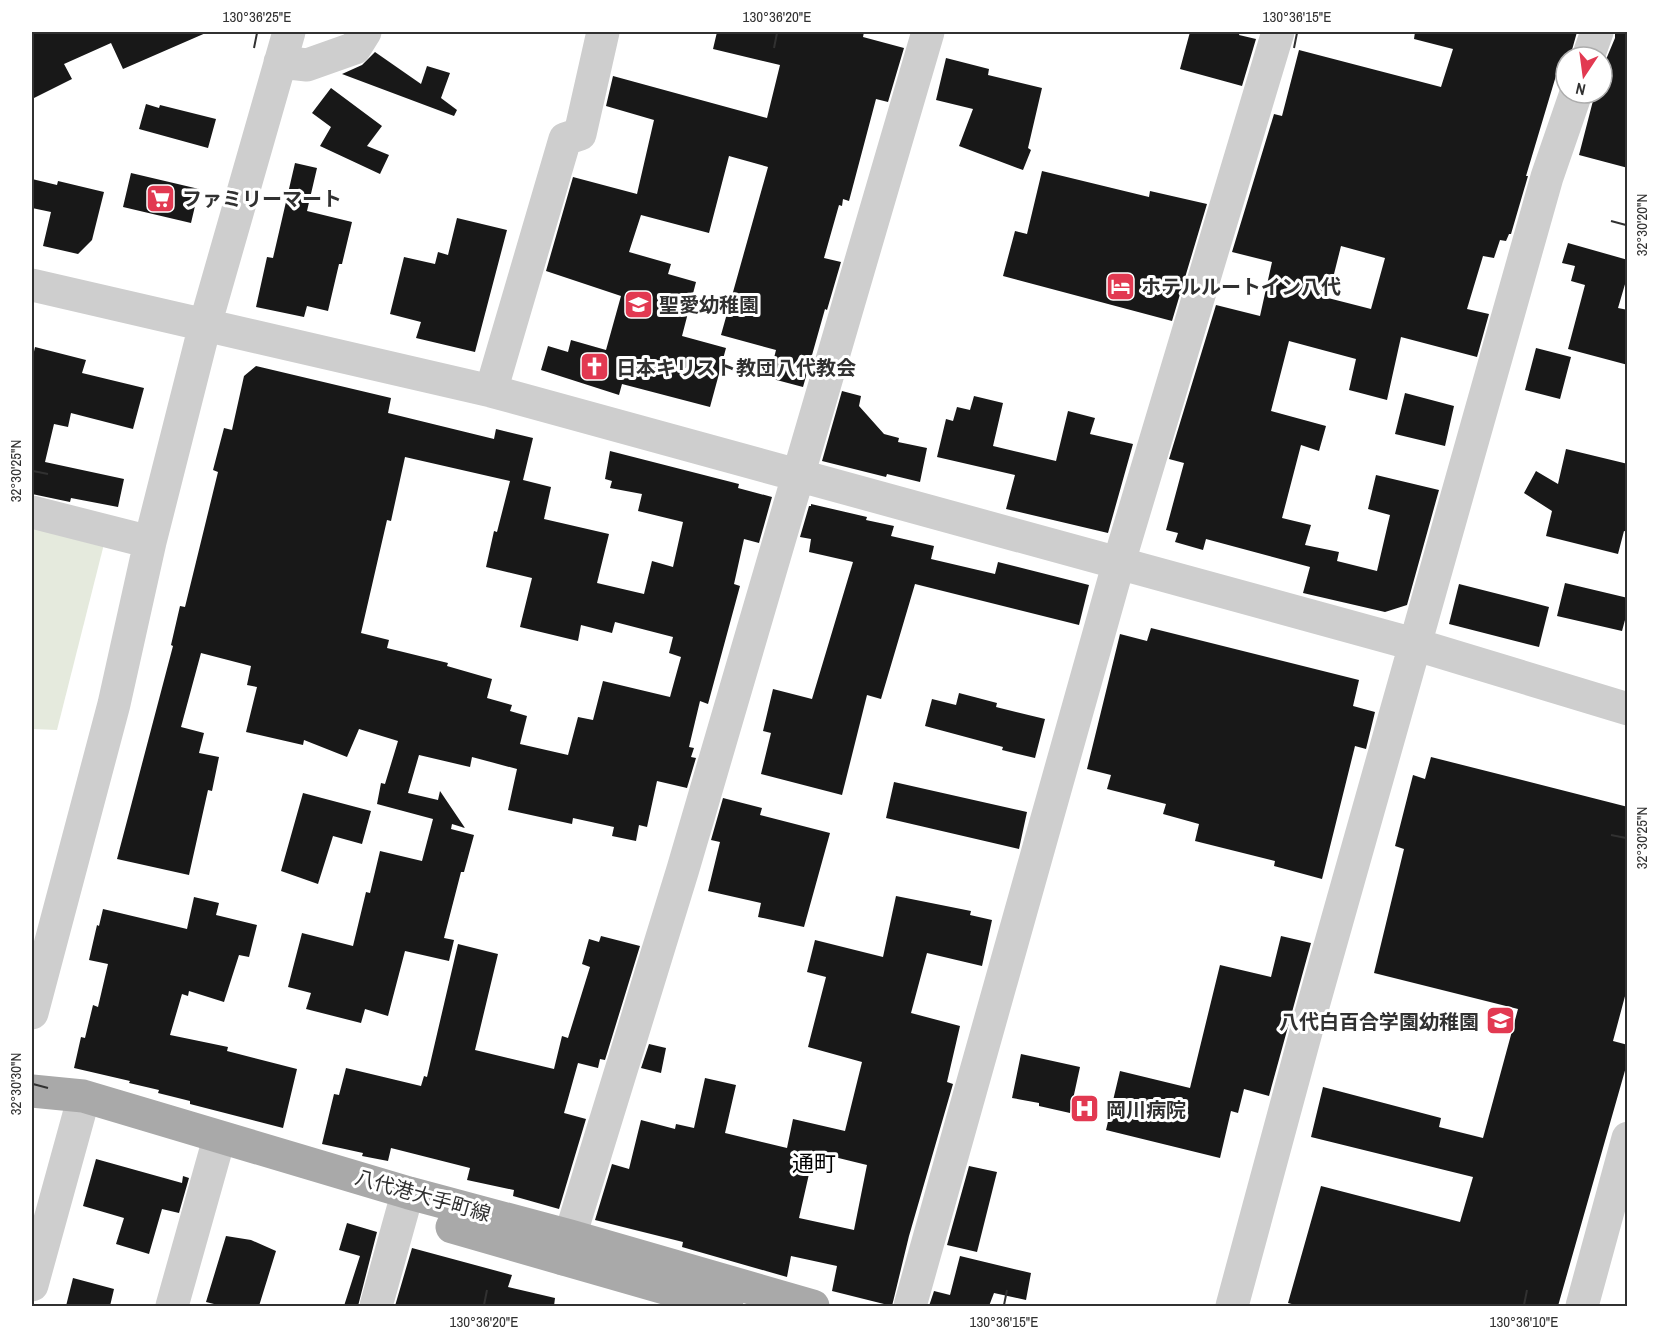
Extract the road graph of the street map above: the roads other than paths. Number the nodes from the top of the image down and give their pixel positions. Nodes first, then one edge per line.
1 (365, 32) edge
2 (603, 32) edge
3 (928, 32) edge
4 (1278, 32) edge
5 (284, 47) edge
6 (1572, 105) edge
7 (32, 285) edge
8 (205, 326) junction
9 (491, 391) junction
10 (797, 474) junction
11 (32, 512) edge
12 (150, 542) junction
13 (1119, 562) junction
14 (1417, 645) junction
15 (1628, 709) edge
16 (37, 966) edge
17 (32, 1013) edge
18 (32, 1093) edge
19 (80, 1111) junction
20 (1628, 1138) edge
21 (215, 1153) junction
22 (403, 1209) junction
23 (567, 1248) junction
24 (32, 1285) edge
25 (172, 1306) edge
26 (376, 1306) edge
27 (727, 1306) edge
28 (813, 1306) edge
29 (910, 1306) edge
30 (1232, 1306) edge
31 (1582, 1306) edge

1 - 5 street
2 - 9 street
3 - 10 street
4 - 13 street
5 - 8 street
6 - 14 street
7 - 8 street
8 - 9 street
8 - 12 street
9 - 10 street
10 - 13 street
10 - 23 street
11 - 12 street
12 - 16 street
13 - 14 street
13 - 29 street
14 - 15 street
14 - 30 street
16 - 17 street
18 - 19 main road, 八代港大手町線
18 - 23 main road, 八代港大手町線
19 - 21 main road, 八代港大手町線
19 - 24 street
20 - 31 street
21 - 22 main road, 八代港大手町線
21 - 25 street
22 - 23 main road, 八代港大手町線
22 - 26 street
23 - 27 main road, 八代港大手町線
23 - 28 main road, 八代港大手町線

